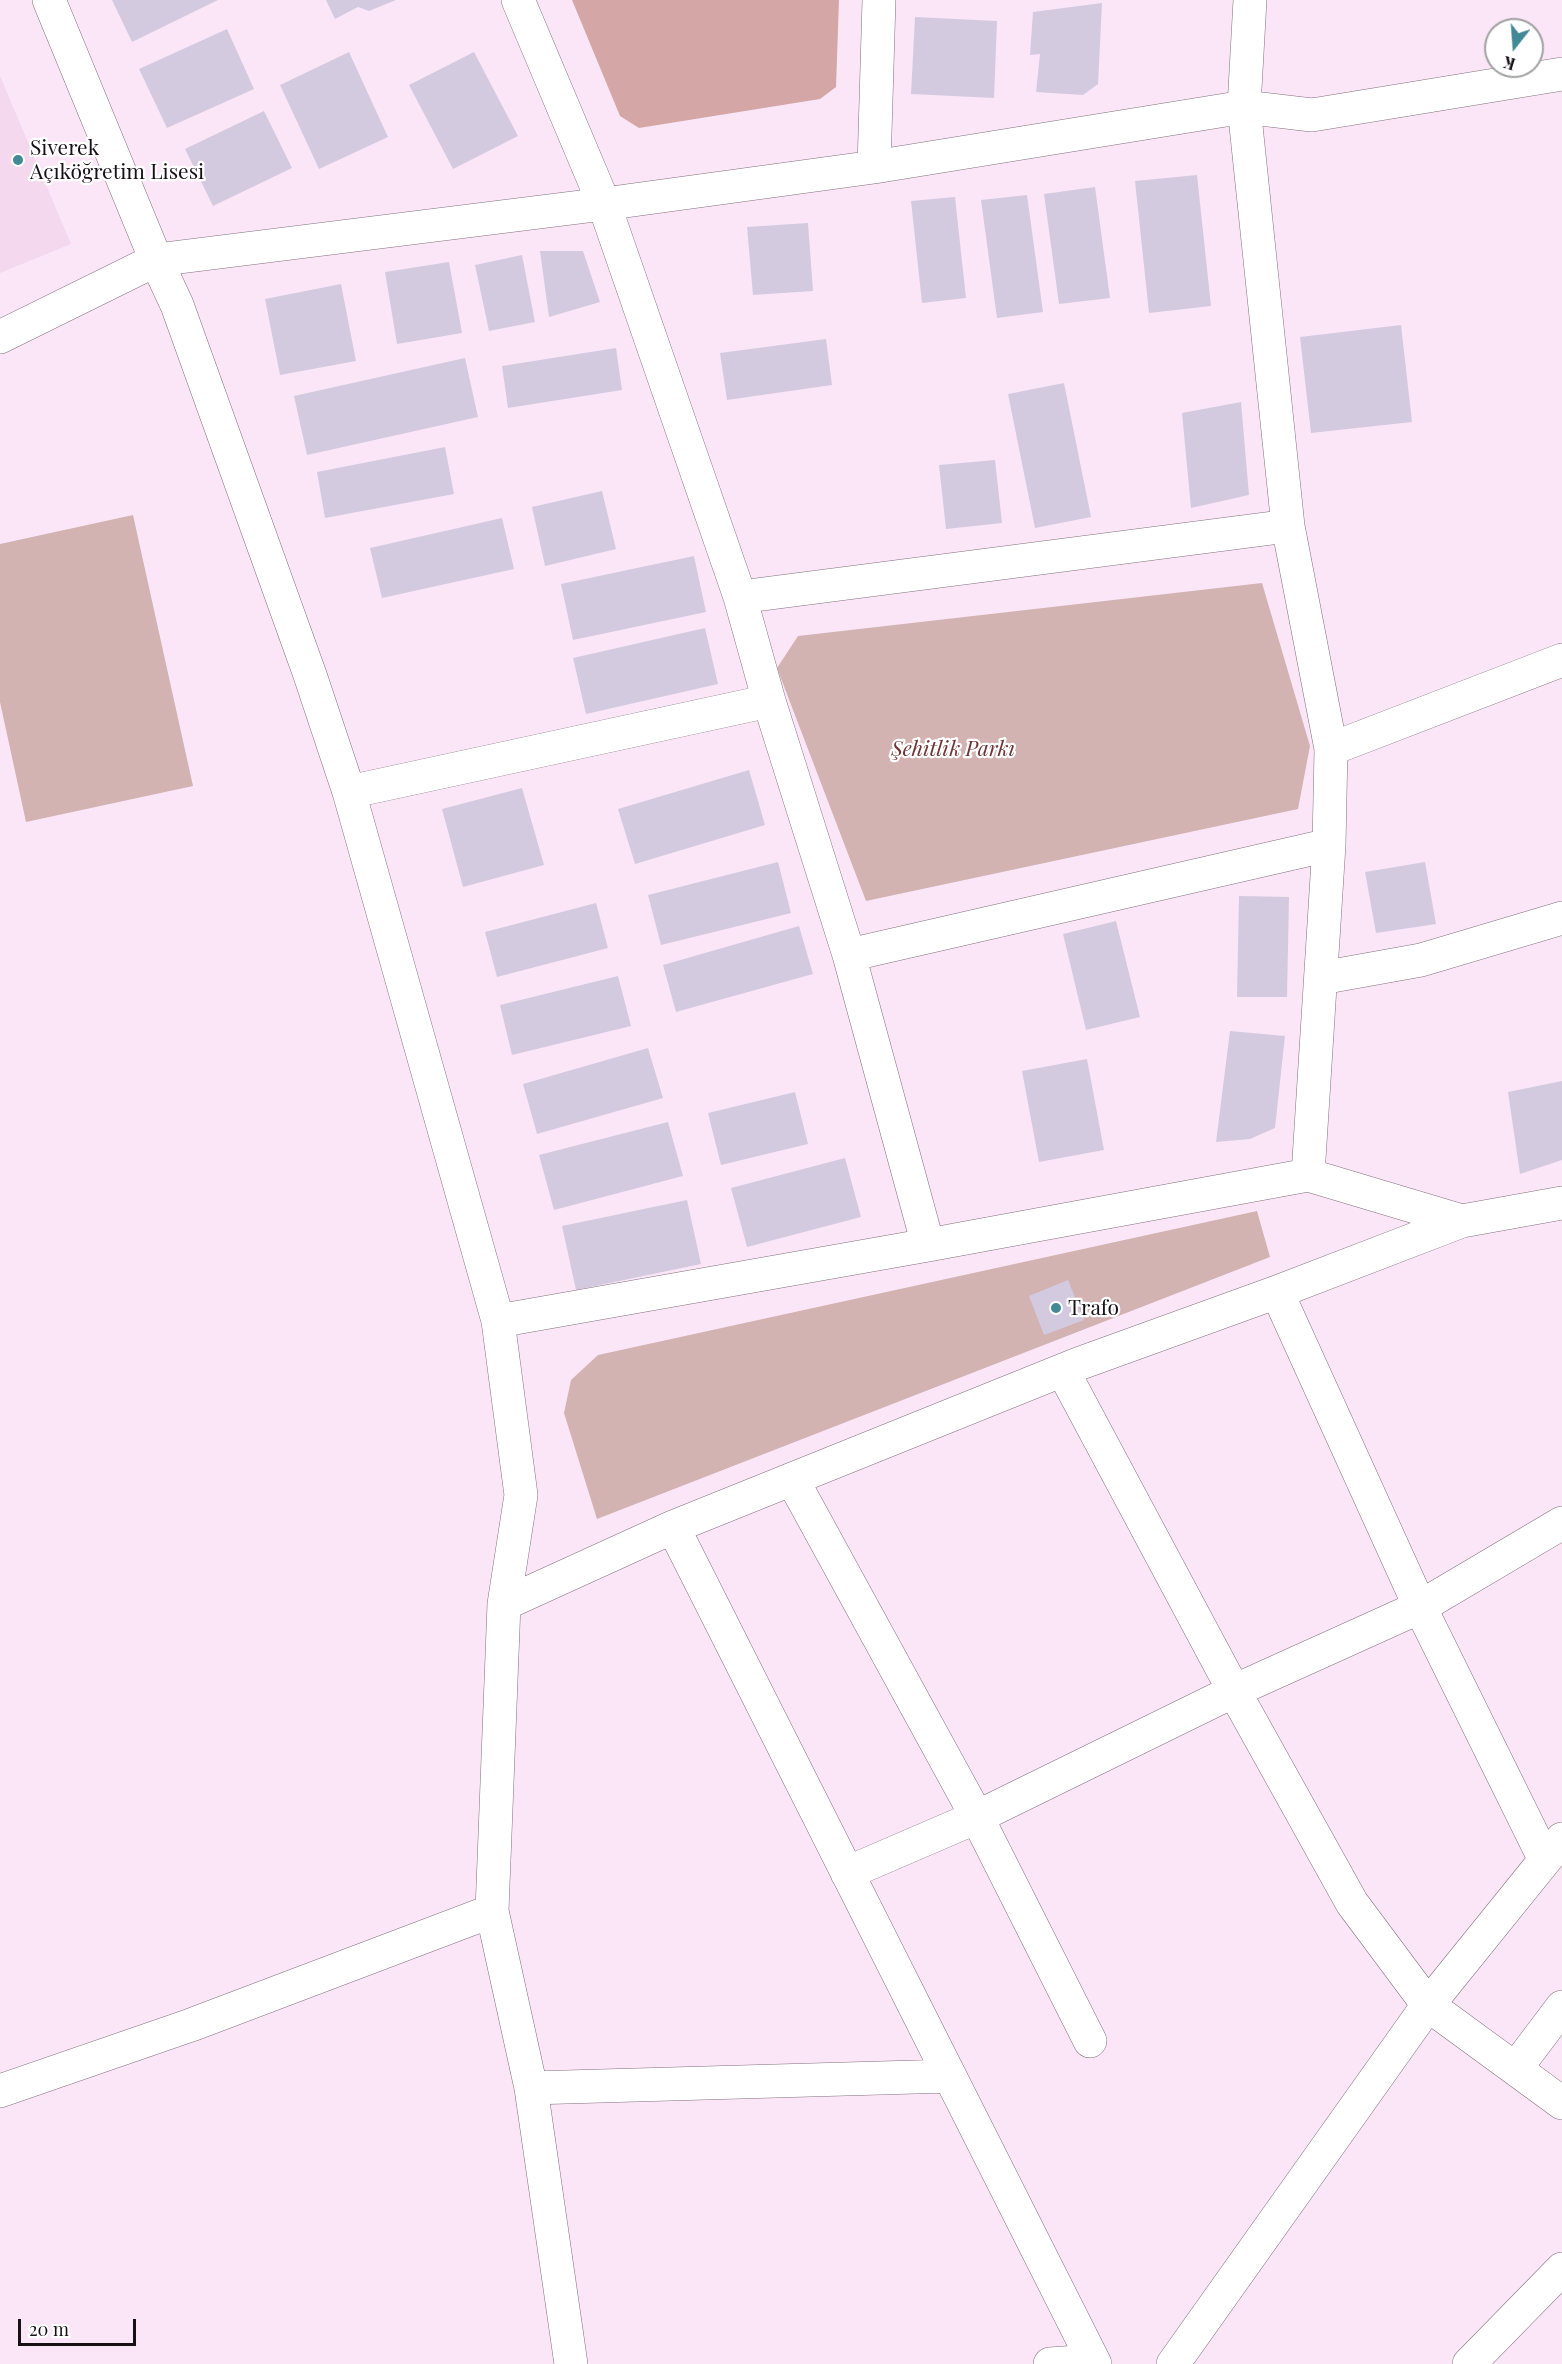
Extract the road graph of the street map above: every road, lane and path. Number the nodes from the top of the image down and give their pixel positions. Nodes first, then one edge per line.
1 (49, 0) edge
2 (518, 0) edge
3 (879, 0) edge
4 (1250, 0) edge
5 (1562, 74) edge
6 (1244, 107) junction
7 (874, 167) junction
8 (604, 204) junction
9 (156, 260) junction
10 (0, 337) edge
11 (1288, 526) junction
12 (740, 597) junction
13 (1562, 660) edge
14 (769, 701) junction
15 (1331, 749) junction
16 (349, 792) junction
17 (1329, 845) junction
18 (1562, 918) edge
19 (849, 955) junction
20 (1321, 978) junction
21 (1308, 1175) junction
22 (1562, 1203) edge
23 (1462, 1221) junction
24 (928, 1245) junction
25 (1277, 1292) junction
26 (498, 1321) junction
27 (1063, 1371) junction
28 (792, 1479) junction
29 (1562, 1523) edge
30 (673, 1527) junction
31 (504, 1604) junction
32 (1420, 1608) junction
33 (1234, 1691) junction
34 (977, 1816) junction
35 (1553, 1849) edge
36 (847, 1873) junction
37 (492, 1911) junction
38 (1428, 2005) junction
39 (1562, 2007) edge
40 (1090, 2041) dead end
41 (1516, 2068) junction
42 (950, 2076) junction
43 (531, 2088) junction
44 (0, 2091) edge
45 (1562, 2103) edge
46 (1562, 2270) edge
47 (1094, 2362) edge
48 (570, 2364) edge
49 (1050, 2364) edge
50 (1173, 2364) edge
51 (1469, 2364) edge

1 - 9 street
2 - 8 street
3 - 7 street
4 - 6 street
5 - 6 street
6 - 7 street
6 - 11 street
7 - 8 street
8 - 9 street
8 - 12 street
9 - 10 street
9 - 16 street
11 - 12 street
11 - 15 street
12 - 14 street
13 - 15 street
14 - 16 street
14 - 19 street
15 - 17 street
16 - 26 street
17 - 19 street
17 - 20 street
18 - 20 street
19 - 24 street
20 - 21 street
21 - 23 street
21 - 24 street
22 - 23 street
23 - 25 street
24 - 26 street
25 - 27 street
25 - 32 street
26 - 31 street
27 - 28 street
27 - 33 street
28 - 30 street
28 - 34 street
29 - 32 street
30 - 31 street
30 - 36 street
31 - 37 street
32 - 33 street
32 - 35 street
33 - 34 street
33 - 38 street
34 - 36 street
34 - 40 street
35 - 38 street
36 - 42 street
37 - 43 street
37 - 44 street
38 - 41 street
38 - 50 street
39 - 41 street
41 - 45 street
42 - 43 street
42 - 47 street
43 - 48 street
46 - 51 street
47 - 49 street

